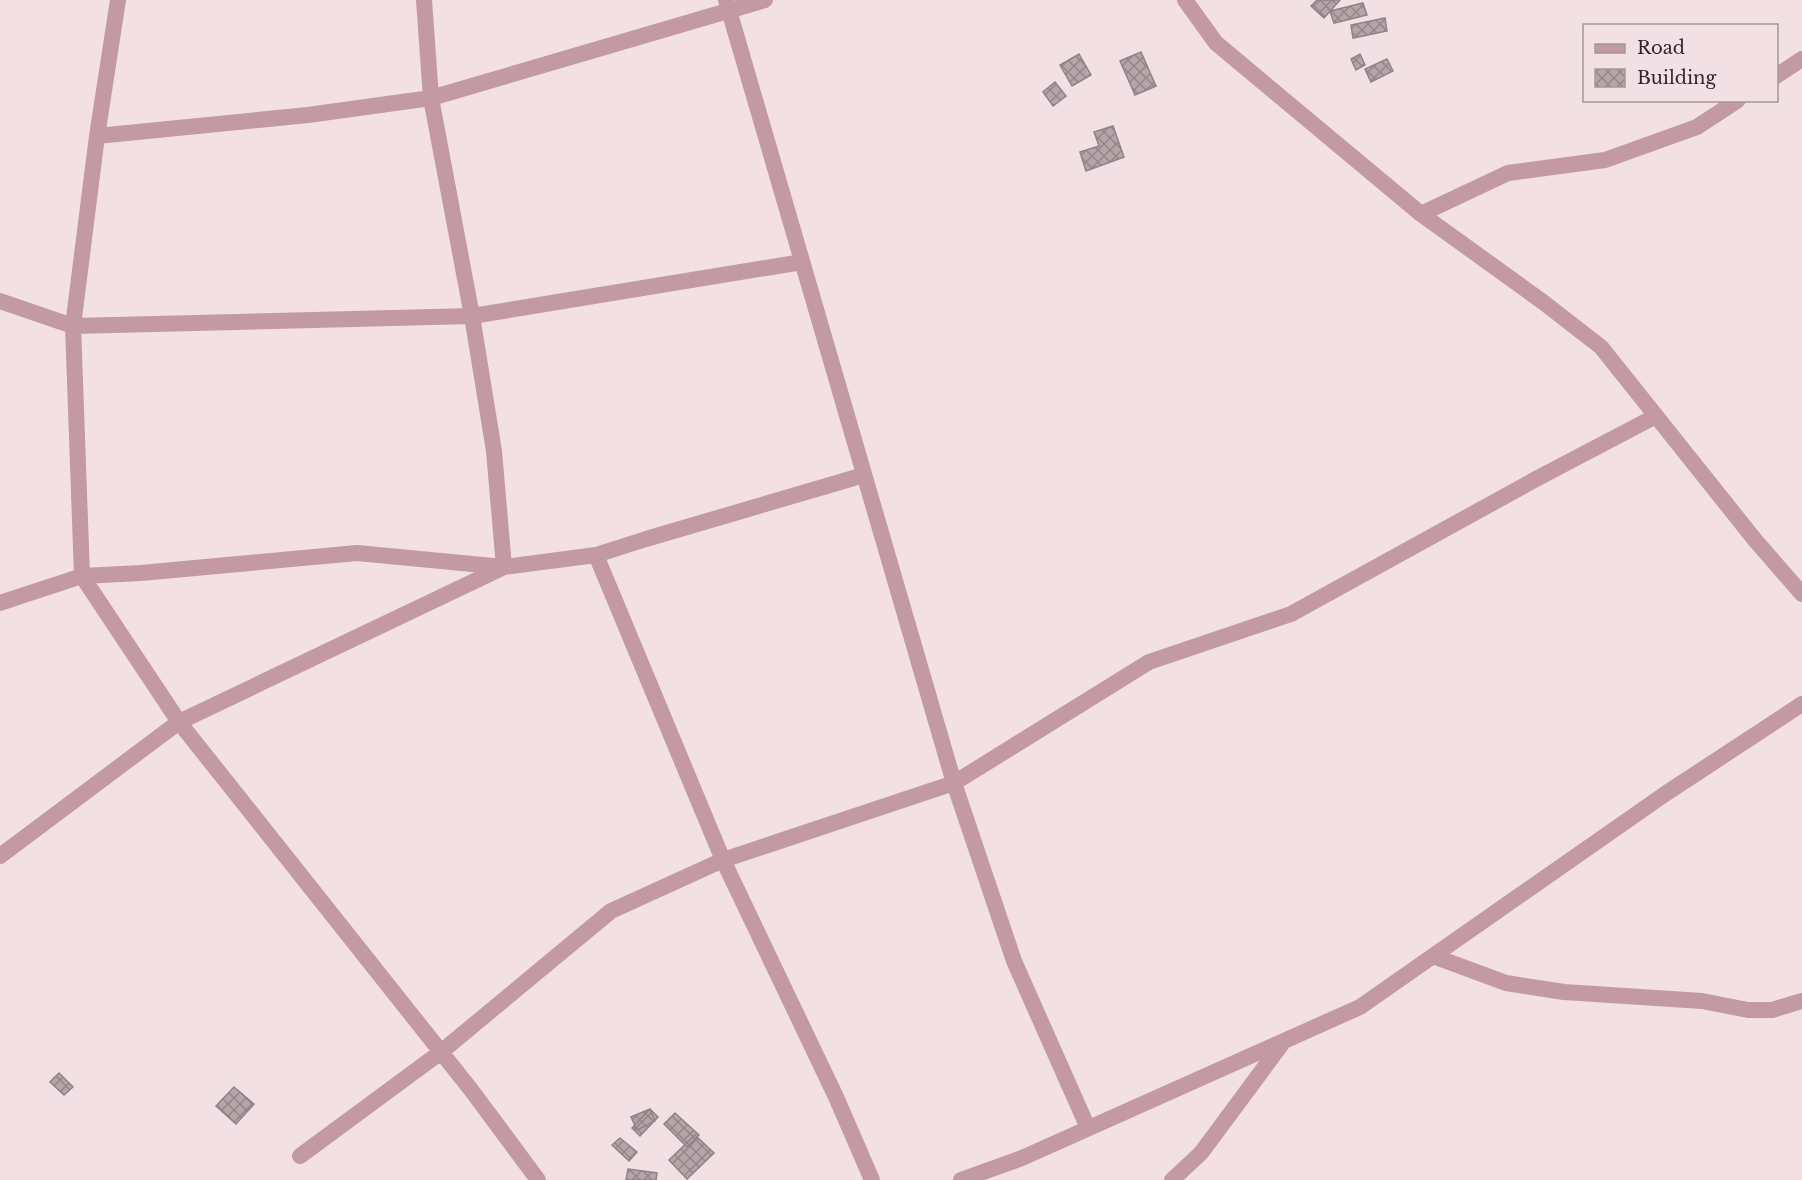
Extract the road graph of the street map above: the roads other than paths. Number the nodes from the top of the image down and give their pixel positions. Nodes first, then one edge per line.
1 (118, 0) edge
2 (424, 0) edge
3 (765, 0) edge
4 (1185, 0) edge
5 (727, 5) edge
6 (1802, 60) edge
7 (1778, 75) edge
8 (432, 98) junction
9 (1735, 102) edge
10 (97, 136) junction
11 (1421, 214) junction
12 (802, 262) junction
13 (0, 301) edge
14 (472, 316) junction
15 (73, 326) junction
16 (1656, 416) junction
17 (864, 475) junction
18 (596, 555) junction
19 (504, 567) junction
20 (82, 576) junction
21 (1802, 594) edge
22 (0, 603) edge
23 (1802, 704) edge
24 (179, 722) junction
25 (954, 783) junction
26 (0, 856) edge
27 (723, 860) junction
28 (1433, 956) junction
29 (1802, 1002) edge
30 (1285, 1040) junction
31 (441, 1052) junction
32 (1088, 1128) junction
33 (300, 1156) dead end
34 (538, 1180) edge
35 (872, 1180) edge
36 (961, 1180) edge
37 (1172, 1180) edge

1 - 10 street
2 - 8 street
3 - 5 street
4 - 11 street
5 - 8 street
5 - 12 street
6 - 7 street
8 - 10 street
8 - 14 street
9 - 11 street
10 - 15 street
11 - 16 street
12 - 14 street
12 - 17 street
13 - 15 street
14 - 15 street
14 - 19 street
15 - 20 street
16 - 21 street
16 - 25 street
17 - 18 street
17 - 25 street
18 - 19 street
18 - 27 street
19 - 20 street
19 - 24 street
20 - 22 street
20 - 24 street
23 - 28 street
24 - 26 street
24 - 31 street
25 - 27 street
25 - 32 street
27 - 31 street
27 - 35 street
28 - 29 street
28 - 30 street
30 - 32 street
30 - 37 street
31 - 33 street
31 - 34 street
32 - 36 street

